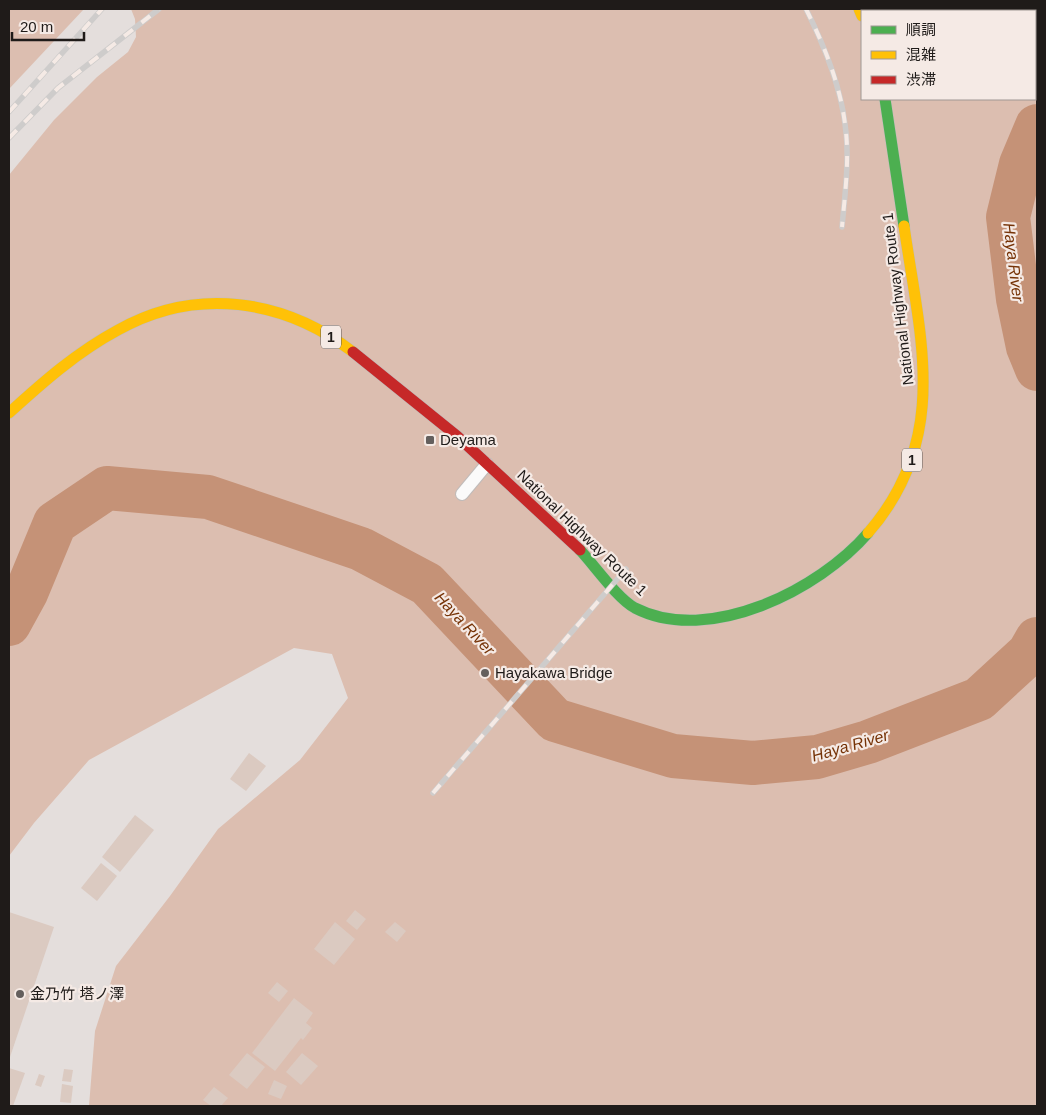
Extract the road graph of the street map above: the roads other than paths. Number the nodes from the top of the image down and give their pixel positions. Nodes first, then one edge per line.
1 (885, 100) edge
2 (9, 413) edge
3 (487, 464) junction
4 (462, 494) dead end

1 - 3 highway, National Highway Route 1 / 1
2 - 3 highway, National Highway Route 1 / 1
3 - 4 lane

